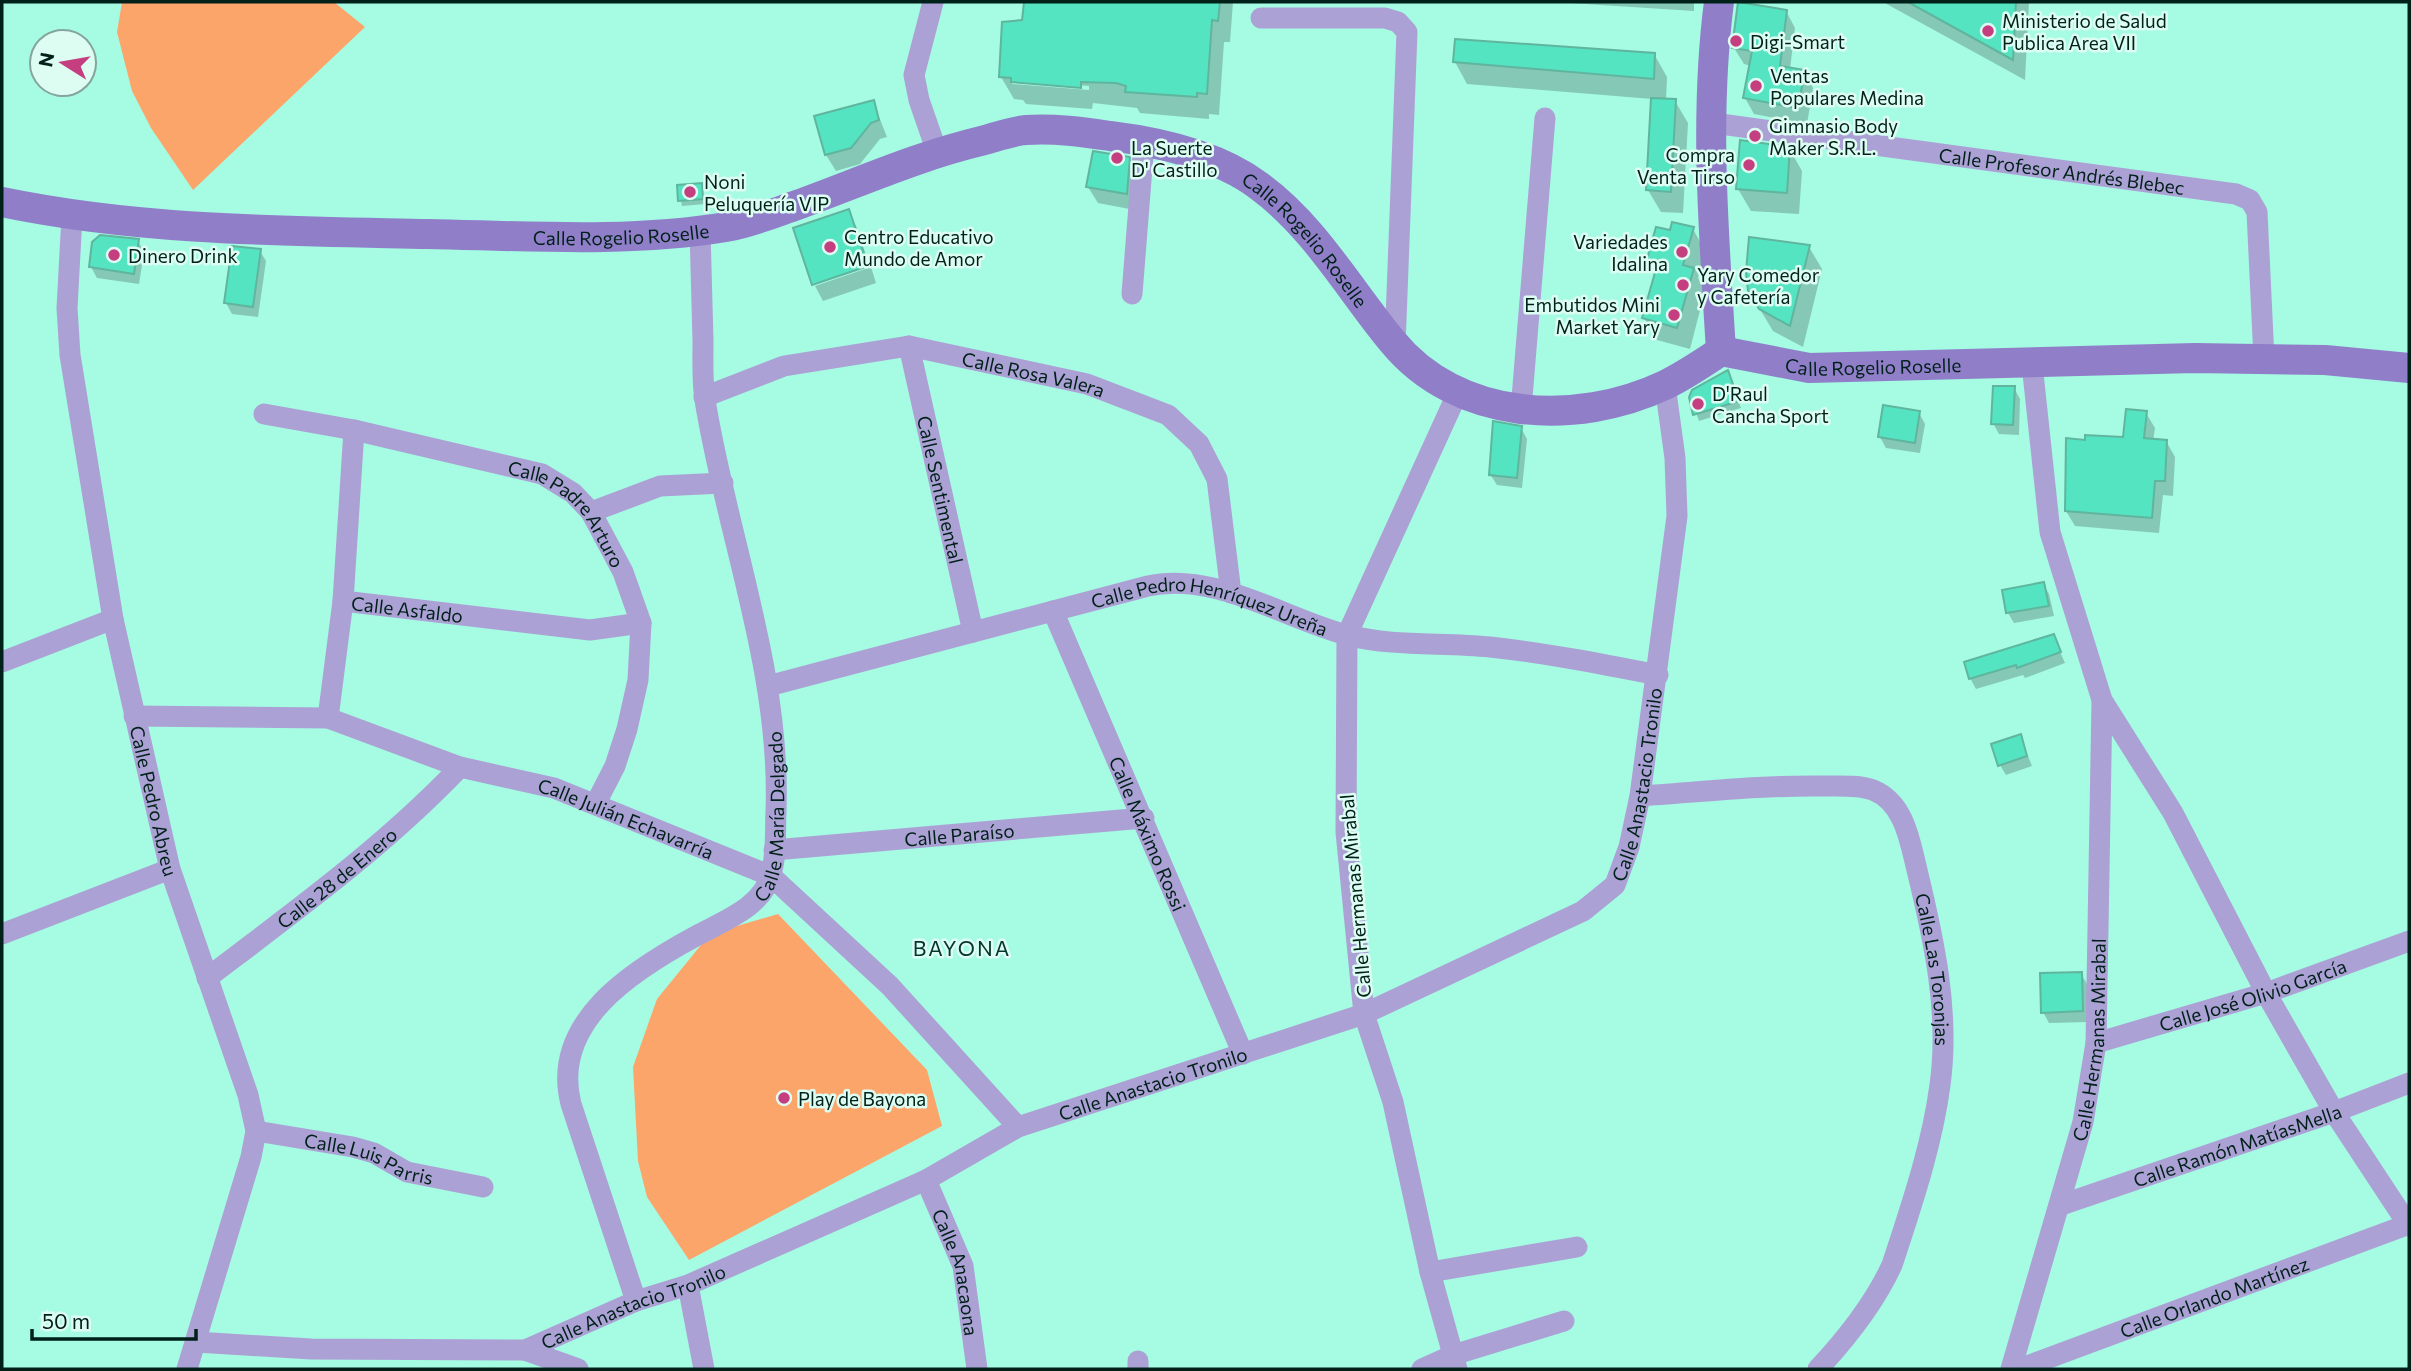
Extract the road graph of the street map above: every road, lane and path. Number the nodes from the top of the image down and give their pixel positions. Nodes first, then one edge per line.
1 (933, 2) edge
2 (1719, 2) edge
3 (1261, 18) dead end
4 (1545, 118) dead end
5 (1713, 123) junction
6 (1144, 142) junction
7 (937, 152) junction
8 (2, 202) edge
9 (72, 216) junction
10 (700, 230) junction
11 (1132, 295) dead end
12 (909, 346) junction
13 (1395, 346) junction
14 (1721, 352) junction
15 (2264, 359) junction
16 (2032, 364) junction
17 (2409, 368) edge
18 (1665, 385) junction
19 (1458, 392) junction
20 (704, 397) junction
21 (1521, 410) junction
22 (264, 414) dead end
23 (354, 429) junction
24 (723, 483) junction
25 (591, 512) junction
26 (1231, 593) junction
27 (343, 601) junction
28 (1053, 611) junction
29 (113, 619) junction
30 (641, 623) junction
31 (973, 632) junction
32 (1347, 635) junction
33 (2, 662) edge
34 (1658, 674) junction
35 (768, 686) junction
36 (2102, 700) junction
37 (134, 716) junction
38 (328, 718) junction
39 (460, 768) junction
40 (1640, 796) junction
41 (596, 803) junction
42 (1144, 818) junction
43 (774, 850) junction
44 (170, 869) junction
45 (771, 876) junction
46 (2, 933) edge
47 (2409, 941) edge
48 (207, 978) junction
49 (2266, 993) junction
50 (1364, 1014) junction
51 (2096, 1043) junction
52 (1243, 1054) junction
53 (2409, 1083) edge
54 (2334, 1112) junction
55 (1018, 1127) junction
56 (256, 1131) junction
57 (926, 1180) junction
58 (483, 1187) dead end
59 (2061, 1205) junction
60 (2409, 1225) edge
61 (1577, 1247) dead end
62 (1430, 1272) junction
63 (688, 1284) junction
64 (636, 1301) junction
65 (1564, 1321) dead end
66 (196, 1342) junction
67 (524, 1350) junction
68 (1455, 1362) edge
69 (187, 1369) edge
70 (578, 1369) edge
71 (704, 1369) edge
72 (976, 1369) edge
73 (1422, 1369) edge
74 (1818, 1369) edge
75 (2011, 1369) edge
76 (2019, 1369) edge

1 - 7 street
2 - 5 street
3 - 13 street
4 - 21 street
5 - 14 street
5 - 15 street, Calle Profesor Andrés Blebec
6 - 7 street, Calle Rogelio Roselle
6 - 11 street
6 - 13 street, Calle Rogelio Roselle
7 - 10 street, Calle Rogelio Roselle
8 - 9 street, Calle Rogelio Roselle
9 - 10 street, Calle Rogelio Roselle
9 - 29 street, Calle Pedro Abreu
10 - 20 street, Calle María Delgado
12 - 20 street, Calle Rosa Valera
12 - 26 street, Calle Rosa Valera
12 - 31 street, Calle Sentimental
13 - 19 street, Calle Rogelio Roselle
14 - 16 street, Calle Rogelio Roselle
14 - 18 street, Calle Rogelio Roselle
15 - 16 street, Calle Rogelio Roselle
15 - 17 street, Calle Rogelio Roselle
16 - 36 street
18 - 21 street, Calle Rogelio Roselle
18 - 34 street, Calle Anastacio Tronilo
19 - 21 street, Calle Rogelio Roselle
19 - 32 street, Calle Hermanas Mirabal
20 - 24 street, Calle María Delgado
22 - 23 street, Calle Padre Arturo
23 - 25 street, Calle Padre Arturo
23 - 27 street, Calle Asfaldo
24 - 25 street
24 - 35 street, Calle María Delgado
25 - 30 street, Calle Padre Arturo
26 - 28 street, Calle Pedro Henríquez Ureña
26 - 32 street, Calle Pedro Henríquez Ureña
27 - 30 street, Calle Asfaldo
27 - 38 street
28 - 31 street, Calle Pedro Henríquez Ureña
28 - 42 street, Calle Máximo Rossi
29 - 33 street
29 - 37 street, Calle Pedro Abreu
30 - 41 street, Calle Padre Arturo
31 - 35 street, Calle Pedro Henríquez Ureña
32 - 34 street, Calle Pedro Henríquez Ureña
32 - 50 street, Calle Hermanas Mirabal
34 - 40 street, Calle Anastacio Tronilo
35 - 43 street, Calle María Delgado
36 - 49 street
36 - 51 street, Calle Hermanas Mirabal
37 - 38 street, Calle Julián Echavarría
37 - 44 street, Calle Pedro Abreu
38 - 39 street, Calle Julián Echavarría
39 - 41 street, Calle Julián Echavarría
39 - 48 street, Calle 28 de Enero
40 - 50 street, Calle Anastacio Tronilo
40 - 74 street, Calle Las Toronjas
41 - 45 street, Calle Julián Echavarría
42 - 43 street, Calle Paraíso
42 - 52 street, Calle Máximo Rossi
43 - 45 street, Calle María Delgado
44 - 46 street
44 - 48 street, Calle Pedro Abreu
45 - 55 street, Calle Julián Echavarría
45 - 64 street, Calle María Delgado
47 - 49 street, Calle José Olivio García
48 - 56 street, Calle Pedro Abreu
49 - 51 street, Calle José Olivio García
49 - 54 street
50 - 52 street, Calle Anastacio Tronilo
50 - 62 street, Calle Hermanas Mirabal
51 - 59 street, Calle Hermanas Mirabal
52 - 55 street, Calle Anastacio Tronilo
53 - 54 street, Calle Ramón MatíasMella
54 - 59 street, Calle Ramón MatíasMella
54 - 60 street
55 - 57 street, Calle Anastacio Tronilo
56 - 58 street, Calle Luis Parris
56 - 66 street, Calle Pedro Abreu
57 - 63 street, Calle Anastacio Tronilo
57 - 72 street, Calle Anacaona
59 - 75 street, Calle Hermanas Mirabal
60 - 76 street, Calle Orlando Martínez
61 - 62 street
62 - 68 street, Calle Hermanas Mirabal
63 - 64 street, Calle Anastacio Tronilo
63 - 71 street
64 - 67 street, Calle Anastacio Tronilo
65 - 68 street
66 - 67 street, Calle Anastacio Tronilo
66 - 69 street, Calle Pedro Abreu
67 - 70 street
68 - 73 street

